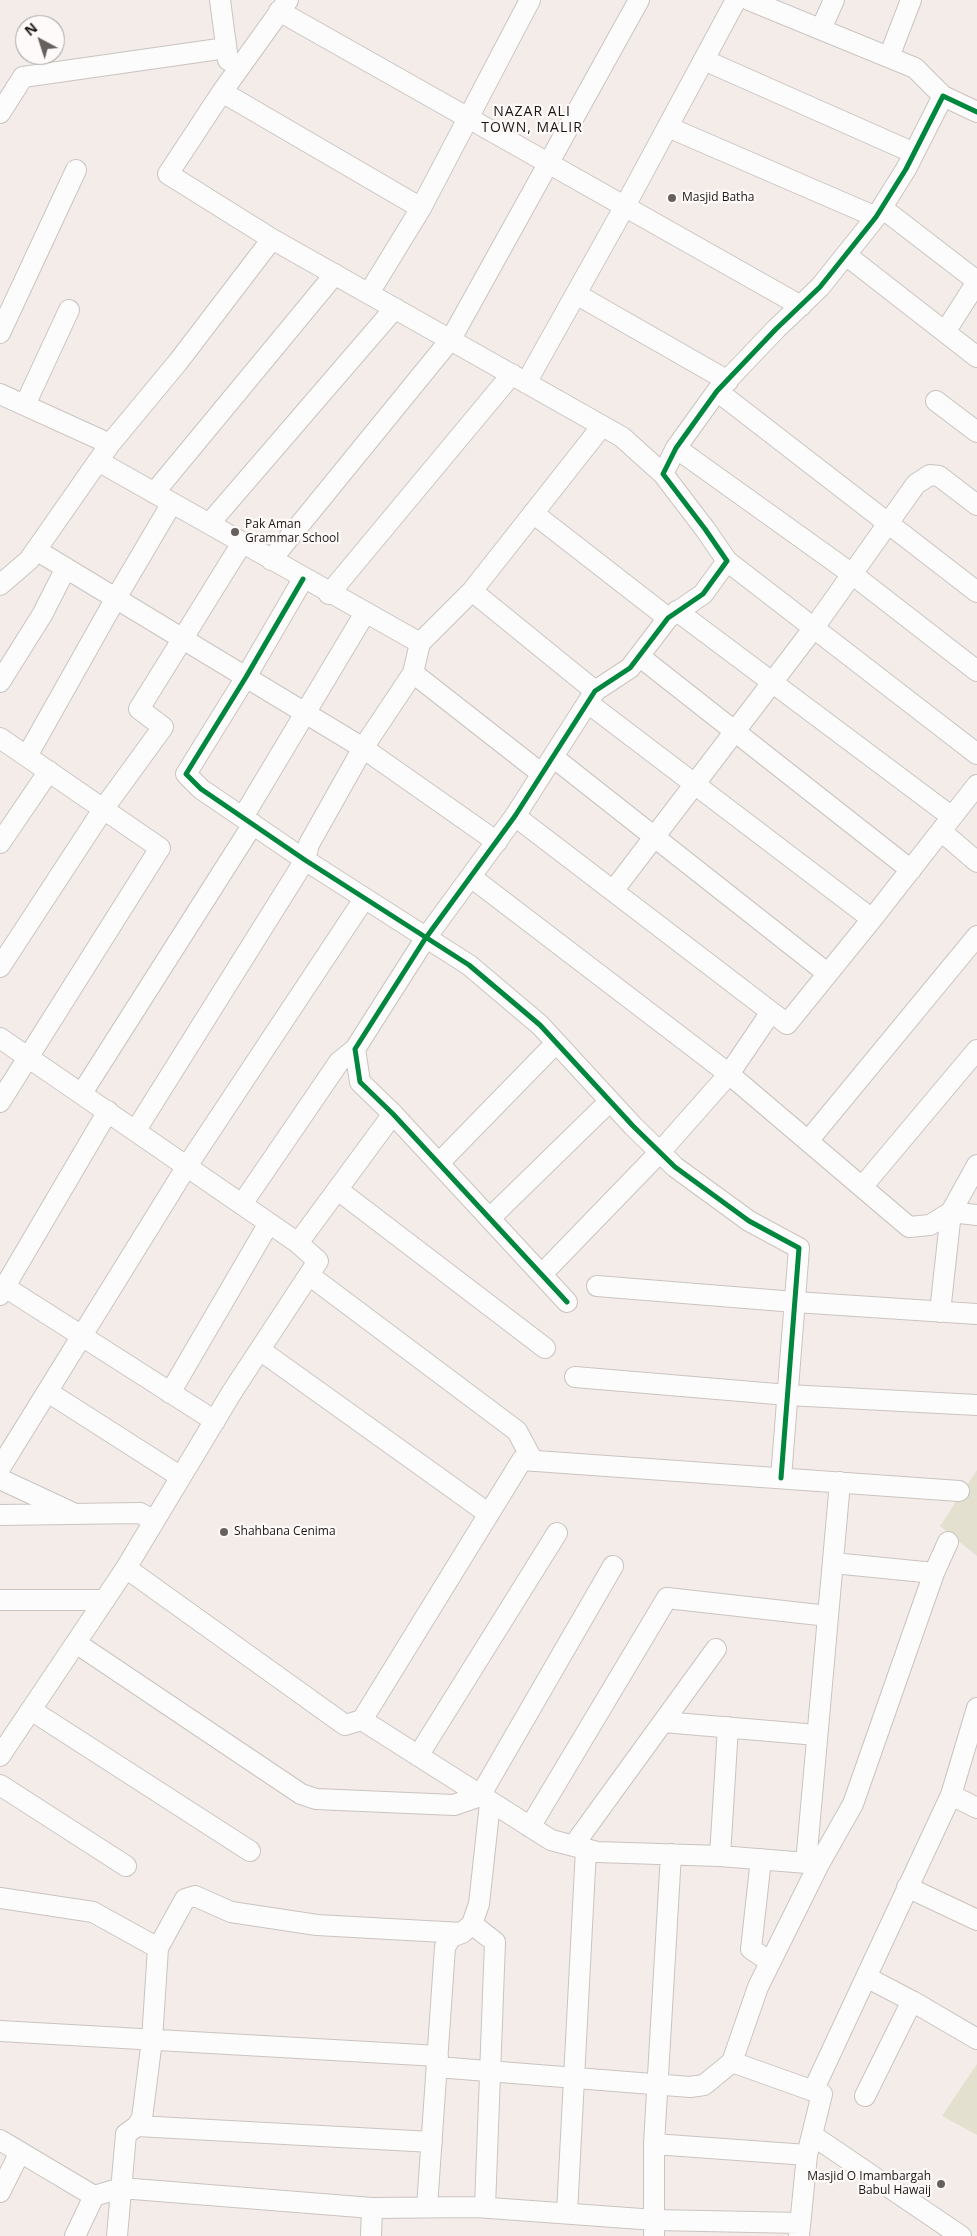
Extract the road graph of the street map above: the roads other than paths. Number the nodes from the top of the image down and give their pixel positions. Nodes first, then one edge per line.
1 (220, 0) edge
2 (530, 0) edge
3 (639, 0) edge
4 (736, 0) edge
5 (834, 0) edge
6 (911, 0) edge
7 (757, 2) edge
8 (284, 6) edge
9 (821, 30) junction
10 (226, 48) junction
11 (888, 57) junction
12 (704, 60) junction
13 (226, 86) junction
14 (943, 96) junction
15 (977, 112) edge
16 (0, 113) edge
17 (468, 118) junction
18 (668, 127) junction
19 (914, 153) junction
20 (548, 163) junction
21 (76, 170) dead end
22 (625, 206) junction
23 (421, 208) junction
24 (879, 213) junction
25 (272, 239) junction
26 (846, 255) junction
27 (335, 274) junction
28 (977, 281) edge
29 (369, 293) junction
30 (576, 294) junction
31 (801, 306) junction
32 (395, 308) junction
33 (69, 310) dead end
34 (945, 332) junction
35 (0, 333) edge
36 (450, 339) junction
37 (977, 357) edge
38 (519, 378) junction
39 (722, 386) junction
40 (2, 400) edge
41 (936, 401) dead end
42 (25, 405) junction
43 (602, 426) junction
44 (977, 432) edge
45 (110, 444) junction
46 (676, 448) junction
47 (98, 461) junction
48 (663, 474) junction
49 (154, 493) junction
50 (172, 503) junction
51 (977, 505) edge
52 (533, 513) junction
53 (888, 522) junction
54 (209, 524) junction
55 (242, 543) junction
56 (36, 550) junction
57 (271, 560) junction
58 (726, 561) junction
59 (66, 568) junction
60 (852, 574) junction
61 (303, 579) junction
62 (0, 585) edge
63 (472, 591) junction
64 (977, 592) edge
65 (330, 594) junction
66 (116, 598) junction
67 (365, 613) junction
68 (672, 615) junction
69 (813, 629) junction
70 (184, 639) junction
71 (420, 643) junction
72 (639, 656) junction
73 (977, 671) edge
74 (413, 673) junction
75 (246, 677) junction
76 (0, 682) edge
77 (771, 682) junction
78 (591, 697) junction
79 (306, 713) junction
80 (734, 731) junction
81 (1, 740) edge
82 (363, 748) junction
83 (977, 754) edge
84 (27, 756) junction
85 (553, 757) junction
86 (48, 771) junction
87 (542, 774) junction
88 (695, 785) junction
89 (977, 785) edge
90 (104, 808) junction
91 (516, 816) junction
92 (248, 821) junction
93 (946, 824) junction
94 (654, 837) junction
95 (496, 842) junction
96 (0, 843) edge
97 (305, 860) junction
98 (977, 862) edge
99 (911, 870) junction
100 (471, 877) junction
101 (613, 891) junction
102 (364, 899) junction
103 (872, 919) junction
104 (977, 936) edge
105 (425, 939) junction
106 (0, 968) edge
107 (827, 973) junction
108 (772, 1012) junction
109 (0, 1038) edge
110 (556, 1043) junction
111 (355, 1049) junction
112 (977, 1050) edge
113 (28, 1056) junction
114 (729, 1074) junction
115 (82, 1093) junction
116 (610, 1101) junction
117 (0, 1102) edge
118 (108, 1111) junction
119 (393, 1114) junction
120 (136, 1130) junction
121 (808, 1141) junction
122 (660, 1152) junction
123 (439, 1164) junction
124 (977, 1165) edge
125 (187, 1166) junction
126 (862, 1187) junction
127 (338, 1190) junction
128 (242, 1204) junction
129 (950, 1212) junction
130 (977, 1215) edge
131 (490, 1218) junction
132 (269, 1224) junction
133 (298, 1243) junction
134 (542, 1274) junction
135 (309, 1275) junction
136 (598, 1286) dead end
137 (3, 1291) edge
138 (567, 1302) dead end
139 (795, 1302) junction
140 (940, 1312) junction
141 (977, 1314) edge
142 (82, 1337) junction
143 (545, 1348) dead end
144 (260, 1350) junction
145 (575, 1377) dead end
146 (48, 1392) junction
147 (170, 1392) junction
148 (788, 1395) junction
149 (977, 1405) edge
150 (215, 1421) junction
151 (533, 1461) junction
152 (0, 1468) edge
153 (181, 1477) junction
154 (781, 1478) junction
155 (0, 1479) edge
156 (840, 1482) junction
157 (959, 1491) dead end
158 (74, 1514) junction
159 (489, 1514) junction
160 (0, 1515) edge
161 (154, 1521) junction
162 (557, 1533) dead end
163 (948, 1542) dead end
164 (833, 1563) junction
165 (613, 1566) dead end
166 (126, 1568) junction
167 (934, 1573) junction
168 (0, 1600) edge
169 (104, 1600) junction
170 (828, 1616) junction
171 (76, 1643) junction
172 (716, 1649) dead end
173 (977, 1708) edge
174 (32, 1710) junction
175 (362, 1720) junction
176 (663, 1722) junction
177 (728, 1728) junction
178 (817, 1735) junction
179 (0, 1756) edge
180 (418, 1756) junction
181 (0, 1785) edge
182 (951, 1795) junction
183 (485, 1799) junction
184 (977, 1808) edge
185 (530, 1827) junction
186 (580, 1848) junction
187 (250, 1851) dead end
188 (671, 1854) junction
189 (720, 1856) junction
190 (760, 1859) junction
191 (812, 1863) junction
192 (126, 1866) dead end
193 (907, 1886) junction
194 (0, 1898) edge
195 (977, 1920) edge
196 (467, 1928) junction
197 (158, 1948) junction
198 (770, 1962) junction
199 (866, 1977) junction
200 (912, 2001) junction
201 (0, 2031) edge
202 (977, 2039) edge
203 (152, 2040) junction
204 (438, 2061) junction
205 (732, 2062) junction
206 (490, 2071) junction
207 (573, 2078) junction
208 (658, 2084) junction
209 (813, 2091) junction
210 (865, 2096) dead end
211 (138, 2126) junction
212 (0, 2140) edge
213 (432, 2142) junction
214 (654, 2144) junction
215 (809, 2145) junction
216 (20, 2152) junction
217 (121, 2188) junction
218 (0, 2192) edge
219 (94, 2196) junction
220 (428, 2207) junction
221 (485, 2207) junction
222 (372, 2208) junction
223 (567, 2213) junction
224 (655, 2228) edge
225 (800, 2230) edge
226 (75, 2236) edge
227 (117, 2236) edge
228 (371, 2236) edge
229 (961, 2236) edge

1 - 10 street
2 - 17 street
3 - 20 street
4 - 12 street
5 - 9 street
6 - 11 street
7 - 9 street
8 - 13 street
8 - 17 street
9 - 11 street
10 - 13 street
10 - 16 street
11 - 14 street
12 - 18 street
12 - 19 street
13 - 23 street
13 - 25 street
14 - 15 street
14 - 19 street
17 - 20 street
17 - 23 street
18 - 22 street
18 - 24 street
19 - 24 street
20 - 22 street
20 - 36 street
21 - 35 street
22 - 30 street
22 - 31 street
23 - 29 street
24 - 26 street
24 - 28 street
25 - 27 street
25 - 45 street
26 - 31 street
26 - 34 street
27 - 29 street
27 - 49 street
28 - 34 street
29 - 32 street
30 - 38 street
30 - 39 street
31 - 39 street
32 - 36 street
32 - 54 street
33 - 42 street
34 - 37 street
36 - 38 street
36 - 57 street
38 - 43 street
38 - 65 street
39 - 46 street
39 - 53 street
40 - 42 street
41 - 44 street
42 - 45 street
43 - 48 street
43 - 52 street
45 - 47 street
46 - 48 street
46 - 60 street
47 - 49 street
47 - 56 street
48 - 58 street
49 - 50 street
50 - 54 street
50 - 66 street
51 - 53 street
52 - 63 street
52 - 68 street
53 - 60 street
53 - 64 street
54 - 55 street
55 - 57 street
55 - 70 street
56 - 59 street
56 - 62 street
57 - 61 street
58 - 68 street
58 - 69 street
59 - 66 street
59 - 76 street
60 - 69 street
60 - 73 street
61 - 65 street
61 - 75 street
63 - 71 street
63 - 78 street
65 - 67 street
66 - 70 street
66 - 84 street
67 - 71 street
67 - 79 street
68 - 72 street
68 - 77 street
69 - 77 street
69 - 83 street
70 - 75 street
70 - 90 street
71 - 74 street
72 - 78 street
72 - 80 street
74 - 82 street
74 - 87 street
75 - 79 street
75 - 92 street
77 - 80 street
77 - 93 street
78 - 85 street
78 - 88 street
79 - 82 street
79 - 92 street
80 - 88 street
80 - 99 street
81 - 84 street
82 - 95 street
82 - 97 street
84 - 86 street
85 - 87 street
85 - 94 street
86 - 90 street
86 - 96 street
87 - 91 street
88 - 94 street
88 - 103 street
89 - 93 street
90 - 106 street
90 - 113 street
91 - 95 street
91 - 101 street
92 - 97 street
92 - 115 street
93 - 98 street
93 - 99 street
94 - 101 street
94 - 107 street
95 - 100 street
97 - 102 street
97 - 120 street
99 - 103 street
100 - 105 street
100 - 114 street
101 - 108 street
102 - 105 street
102 - 125 street
103 - 107 street
104 - 121 street
105 - 110 street
105 - 111 street
107 - 108 street
108 - 114 street
109 - 113 street
110 - 116 street
110 - 123 street
111 - 119 street
111 - 128 street
112 - 126 street
113 - 115 street
113 - 117 street
114 - 121 street
114 - 122 street
115 - 118 street
116 - 122 street
116 - 131 street
118 - 120 street
118 - 137 street
119 - 123 street
119 - 127 street
120 - 125 street
121 - 126 street
122 - 134 street
122 - 139 street
123 - 131 street
124 - 129 street
125 - 128 street
125 - 142 street
126 - 129 street
127 - 133 street
127 - 143 street
128 - 132 street
129 - 130 street
129 - 140 street
131 - 134 street
132 - 133 street
132 - 147 street
133 - 135 street
134 - 138 street
135 - 144 street
135 - 151 street
136 - 139 street
137 - 142 street
139 - 140 street
139 - 148 street
140 - 141 street
142 - 146 street
142 - 147 street
144 - 150 street
144 - 159 street
145 - 148 street
146 - 152 street
146 - 153 street
147 - 150 street
148 - 149 street
148 - 154 street
150 - 153 street
151 - 154 street
151 - 159 street
153 - 161 street
154 - 156 street
155 - 158 street
156 - 157 street
156 - 164 street
158 - 160 street
158 - 161 street
159 - 175 street
161 - 166 street
162 - 180 street
163 - 167 street
164 - 167 street
164 - 170 street
165 - 183 street
166 - 169 street
166 - 175 street
167 - 191 street
168 - 169 street
169 - 171 street
170 - 178 street
170 - 185 street
171 - 174 street
171 - 183 street
172 - 176 street
173 - 182 street
174 - 179 street
174 - 187 street
175 - 180 street
176 - 177 street
176 - 186 street
177 - 178 street
177 - 189 street
178 - 191 street
180 - 183 street
181 - 192 street
182 - 184 street
182 - 193 street
183 - 185 street
183 - 196 street
185 - 186 street
186 - 188 street
186 - 207 street
188 - 189 street
188 - 208 street
189 - 190 street
190 - 191 street
190 - 198 street
191 - 198 street
193 - 195 street
193 - 199 street
194 - 197 street
196 - 197 street
196 - 204 street
196 - 206 street
197 - 203 street
198 - 205 street
199 - 200 street
199 - 209 street
200 - 202 street
200 - 210 street
201 - 203 street
203 - 204 street
203 - 211 street
204 - 206 street
204 - 213 street
205 - 208 street
205 - 209 street
206 - 207 street
206 - 221 street
207 - 208 street
207 - 223 street
208 - 214 street
209 - 215 street
211 - 213 street
211 - 217 street
212 - 216 street
213 - 220 street
214 - 215 street
214 - 224 street
215 - 225 street
215 - 229 street
216 - 218 street
216 - 219 street
217 - 219 street
217 - 222 street
217 - 227 street
219 - 226 street
220 - 221 street
220 - 222 street
221 - 223 street
222 - 228 street
223 - 224 street
224 - 225 street

